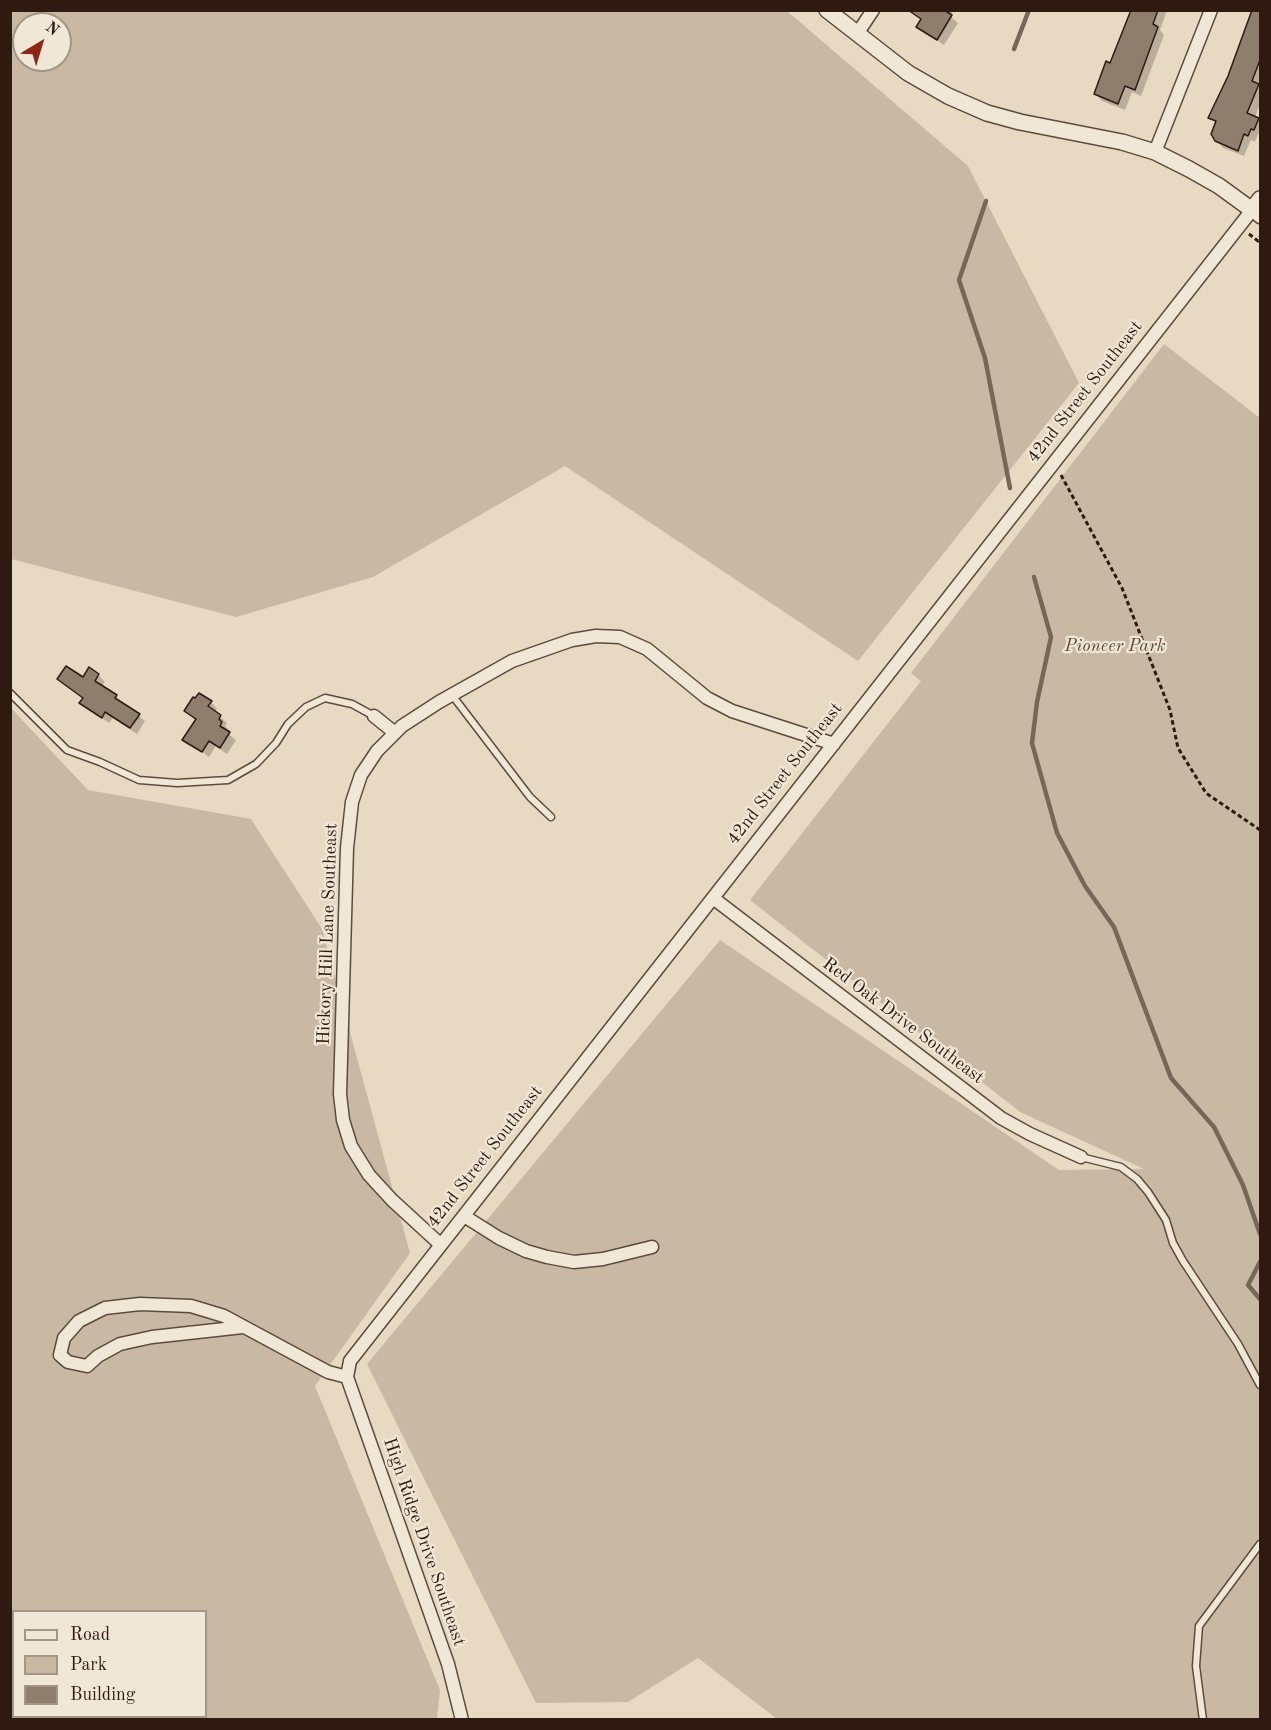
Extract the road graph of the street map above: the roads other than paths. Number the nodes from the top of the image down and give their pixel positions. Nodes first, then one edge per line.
1 (826, 10) edge
2 (873, 10) edge
3 (1211, 10) edge
4 (857, 34) junction
5 (1155, 152) junction
6 (1258, 208) edge
7 (10, 693) edge
8 (452, 694) junction
9 (374, 716) joint
10 (395, 733) junction
11 (834, 744) junction
12 (551, 817) dead end
13 (713, 898) junction
14 (1081, 1157) joint
15 (464, 1216) junction
16 (441, 1245) junction
17 (652, 1247) dead end
18 (243, 1326) junction
19 (347, 1377) junction
20 (1260, 1385) edge
21 (1260, 1544) edge
22 (462, 1719) edge
23 (1203, 1719) edge

1 - 4 street
2 - 4 street
3 - 5 street
4 - 5 street
5 - 6 street
6 - 11 street, 42nd Street Southeast
7 - 9 lane
8 - 10 street, Hickory Hill Lane Southeast
8 - 11 street, Hickory Hill Lane Southeast
8 - 12 lane
9 - 10 street
10 - 16 street, Hickory Hill Lane Southeast
11 - 13 street, 42nd Street Southeast
13 - 14 street, Red Oak Drive Southeast
13 - 15 street, 42nd Street Southeast
14 - 20 lane
15 - 16 street, 42nd Street Southeast
15 - 17 street
16 - 19 street, 42nd Street Southeast
18 - 18 street
18 - 19 street
19 - 22 street, High Ridge Drive Southeast
21 - 23 lane

